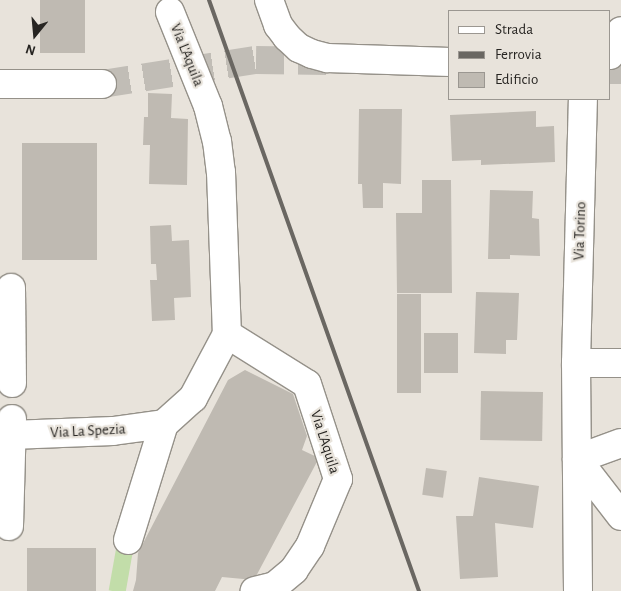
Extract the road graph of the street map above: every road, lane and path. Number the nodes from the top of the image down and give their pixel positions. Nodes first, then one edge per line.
1 (170, 12) dead end
2 (273, 12) edge
3 (621, 31) edge
4 (611, 53) edge
5 (448, 62) edge
6 (0, 84) edge
7 (102, 84) tunnel mouth
8 (584, 100) edge
9 (11, 288) dead end
10 (227, 334) junction
11 (6, 336) edge
12 (576, 363) junction
13 (621, 363) edge
14 (6, 375) edge
15 (164, 424) junction
16 (8, 430) edge
17 (621, 443) edge
18 (577, 459) junction
19 (5, 467) edge
20 (621, 516) edge
21 (9, 526) dead end
22 (128, 540) dead end
23 (255, 591) edge
24 (578, 591) edge

1 - 10 street, Via L'Aquila
2 - 5 street
3 - 4 street
6 - 7 street
8 - 12 street, Via Torino
9 - 11 street
10 - 15 street
10 - 23 street, Via L'Aquila
11 - 14 street
12 - 13 street
12 - 18 street, Via Torino
14 - 16 street
15 - 16 street, Via La Spezia
15 - 22 street
16 - 19 street
17 - 18 street
18 - 20 street
18 - 24 street, Via Torino
19 - 21 street

